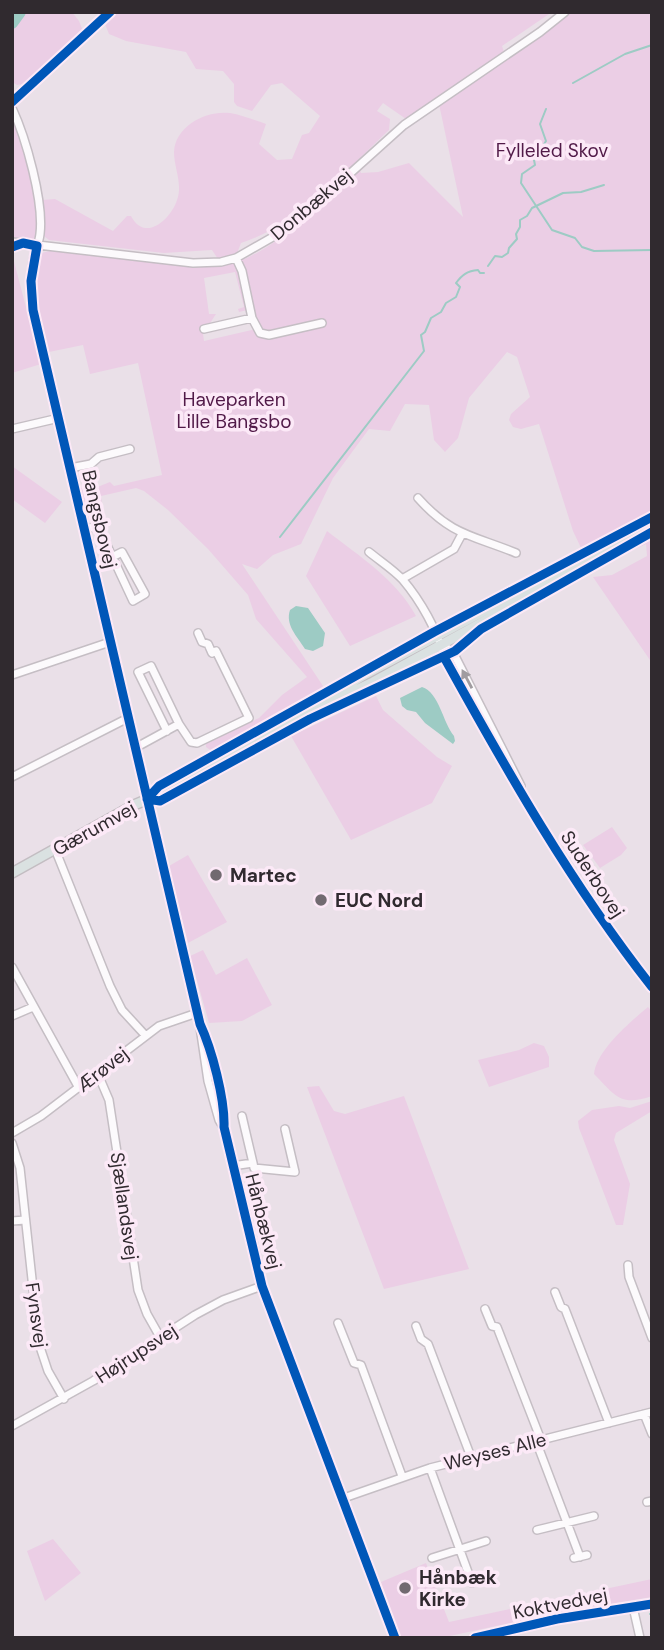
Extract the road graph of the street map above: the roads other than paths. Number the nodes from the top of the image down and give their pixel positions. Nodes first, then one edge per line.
1 (110, 12) edge
2 (565, 12) edge
3 (12, 102) edge
4 (12, 108) edge
5 (12, 242) edge
6 (37, 246) junction
7 (236, 258) junction
8 (252, 318) junction
9 (322, 323) dead end
10 (204, 329) dead end
11 (59, 418) junction
12 (12, 429) edge
13 (131, 449) dead end
14 (70, 468) junction
15 (418, 498) dead end
16 (652, 524) edge
17 (86, 528) junction
18 (461, 534) junction
19 (369, 552) dead end
20 (516, 553) dead end
21 (112, 557) junction
22 (402, 579) junction
23 (198, 633) dead end
24 (439, 640) junction
25 (110, 642) junction
26 (12, 675) edge
27 (128, 719) junction
28 (179, 724) junction
29 (167, 731) junction
30 (135, 748) junction
31 (12, 777) edge
32 (147, 799) junction
33 (55, 849) junction
34 (12, 873) edge
35 (12, 967) edge
36 (652, 987) edge
37 (33, 1007) junction
38 (197, 1013) junction
39 (12, 1016) edge
40 (145, 1035) junction
41 (97, 1072) junction
42 (79, 1087) junction
43 (242, 1116) dead end
44 (285, 1129) dead end
45 (12, 1133) edge
46 (12, 1143) edge
47 (253, 1163) junction
48 (232, 1166) junction
49 (25, 1220) junction
50 (12, 1221) edge
51 (628, 1265) dead end
52 (262, 1286) junction
53 (555, 1292) dead end
54 (485, 1309) dead end
55 (338, 1323) dead end
56 (415, 1326) dead end
57 (160, 1336) junction
58 (652, 1338) edge
59 (64, 1399) junction
60 (648, 1413) edge
61 (609, 1423) junction
62 (12, 1426) edge
63 (652, 1434) edge
64 (538, 1440) junction
65 (471, 1457) junction
66 (430, 1468) junction
67 (402, 1476) junction
68 (341, 1499) junction
69 (594, 1516) dead end
70 (567, 1523) junction
71 (537, 1530) dead end
72 (486, 1541) dead end
73 (459, 1549) junction
74 (580, 1557) dead end
75 (432, 1558) dead end
76 (472, 1583) dead end
77 (652, 1604) edge
78 (633, 1607) junction
79 (395, 1638) edge
80 (475, 1638) edge
81 (640, 1638) edge

1 - 3 street
2 - 7 street, Donbækvej
4 - 6 street, Bangsbovej
5 - 6 street, Donbækvej
6 - 7 street, Donbækvej
6 - 11 street, Bangsbovej
7 - 8 street
8 - 9 street
8 - 10 street
11 - 12 street
11 - 14 street, Bangsbovej
13 - 14 street, Bangsbovej
14 - 17 street, Bangsbovej
15 - 18 street
16 - 24 main road, Gærumvej
17 - 21 street, Bangsbovej
17 - 25 street, Bangsbovej
18 - 20 street
18 - 22 street
19 - 22 street, Suderbovej
21 - 21 street, Bangsbovej
22 - 24 street, Suderbovej
23 - 28 street
24 - 32 main road, Gærumvej
24 - 36 street, Suderbovej
25 - 26 street
25 - 27 street, Bangsbovej
27 - 30 street, Bangsbovej
27 - 31 street
28 - 29 street
28 - 29 street
29 - 30 street
30 - 32 street, Bangsbovej
32 - 33 main road, Gærumvej
32 - 38 street, Hånbækvej
33 - 34 main road, Gærumvej
33 - 40 street
35 - 37 street
37 - 39 street
37 - 42 street
38 - 40 street, Ærøvej
38 - 48 street, Hånbækvej
40 - 41 street, Ærøvej
41 - 42 street, Ærøvej
41 - 57 street, Sjællandsvej
42 - 45 street, Ærøvej
43 - 47 street, Hånbækvej
44 - 47 street, Hånbækvej
46 - 49 street, Fynsvej
47 - 48 street, Hånbækvej
48 - 52 street, Hånbækvej
49 - 50 street
49 - 59 street, Fynsvej
51 - 58 street
52 - 57 street, Højrupsvej
52 - 68 street, Hånbækvej
53 - 61 street
54 - 64 street
55 - 67 street
56 - 65 street
57 - 59 street, Højrupsvej
59 - 62 street, Højrupsvej
60 - 61 street, Weyses Alle
60 - 63 street
61 - 64 street, Weyses Alle
64 - 65 street, Weyses Alle
64 - 70 street
65 - 66 street, Weyses Alle
66 - 67 street, Weyses Alle
66 - 73 street
67 - 68 street, Weyses Alle
68 - 79 street, Hånbækvej
69 - 70 street
70 - 71 street
70 - 74 street
72 - 73 street
73 - 75 street
73 - 76 street
77 - 78 street, Koktvedvej
78 - 80 street, Koktvedvej
78 - 81 street

